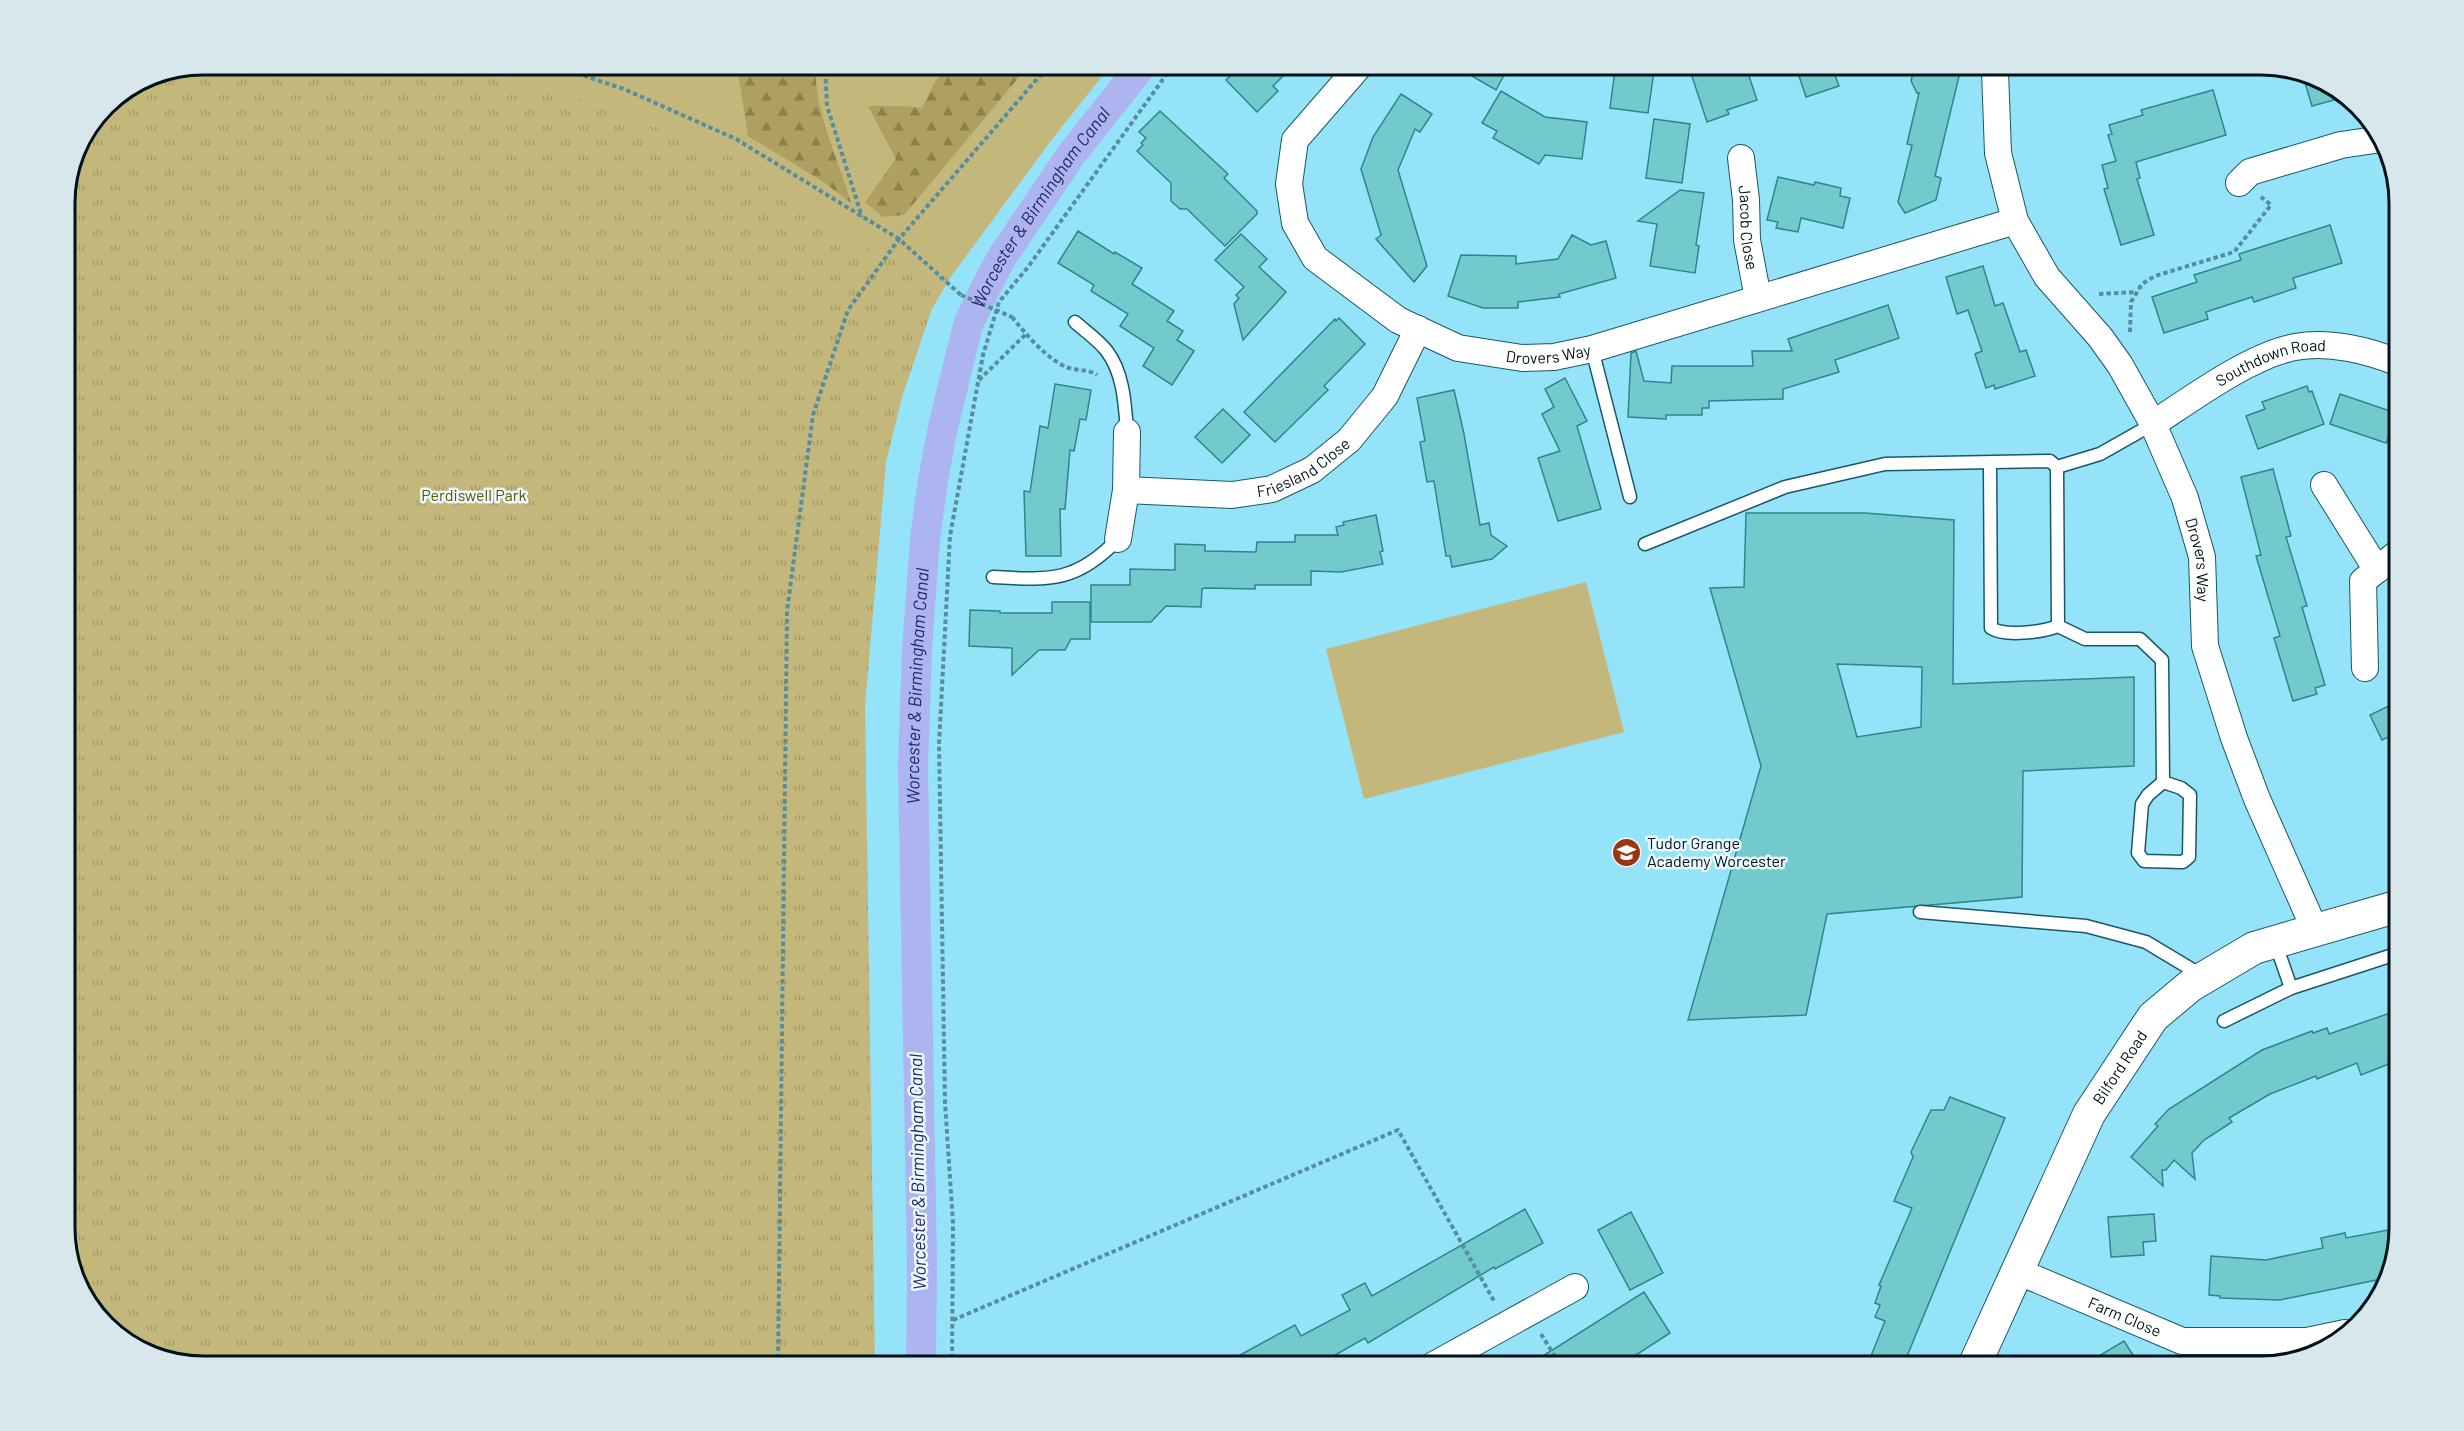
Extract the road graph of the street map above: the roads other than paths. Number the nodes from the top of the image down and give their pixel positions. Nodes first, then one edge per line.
1 (1351, 75) edge
2 (1995, 75) edge
3 (2372, 140) edge
4 (1741, 158) dead end
5 (2241, 182) road end
6 (2015, 221) junction
7 (1758, 298) junction
8 (1075, 322) dead end
9 (1418, 329) junction
10 (1592, 349) junction
11 (2389, 360) edge
12 (2153, 424) junction
13 (1127, 432) joint
14 (1990, 463) junction
15 (2057, 467) junction
16 (2324, 485) dead end
17 (1126, 490) junction
18 (1630, 497) dead end
19 (1118, 539) joint
20 (1646, 544) dead end
21 (2389, 560) edge
22 (2377, 570) junction
23 (993, 577) dead end
24 (2058, 626) junction
25 (2365, 668) dead end
26 (2163, 782) junction
27 (2389, 909) edge
28 (1920, 912) dead end
29 (2315, 930) junction
30 (2275, 942) junction
31 (2389, 956) edge
32 (2205, 977) junction
33 (2291, 988) junction
34 (2224, 1022) dead end
35 (2017, 1271) junction
36 (1575, 1287) dead end
37 (2329, 1336) edge
38 (1450, 1356) edge
39 (1979, 1356) edge

1 - 9 street, Drovers Way
2 - 6 street, Drovers Way
3 - 5 street
4 - 7 street, Jacob Close
6 - 7 street, Drovers Way
6 - 12 street, Drovers Way
7 - 10 street, Drovers Way
8 - 13 lane
9 - 10 street, Drovers Way
9 - 17 street, Friesland Close
10 - 18 lane
11 - 12 street, Southdown Road
12 - 15 lane
12 - 29 street, Drovers Way
13 - 17 street
14 - 15 lane
14 - 20 lane
14 - 24 lane
15 - 24 lane
16 - 22 street
17 - 19 street
19 - 23 lane
21 - 22 street
22 - 25 street
24 - 26 lane
26 - 26 lane
27 - 29 street, Bilford Road
28 - 32 lane
29 - 30 street, Bilford Road
30 - 32 street, Bilford Road
30 - 33 lane
31 - 33 lane
32 - 35 street, Bilford Road
33 - 34 lane
35 - 37 street, Farm Close
35 - 39 street, Bilford Road
36 - 38 street

